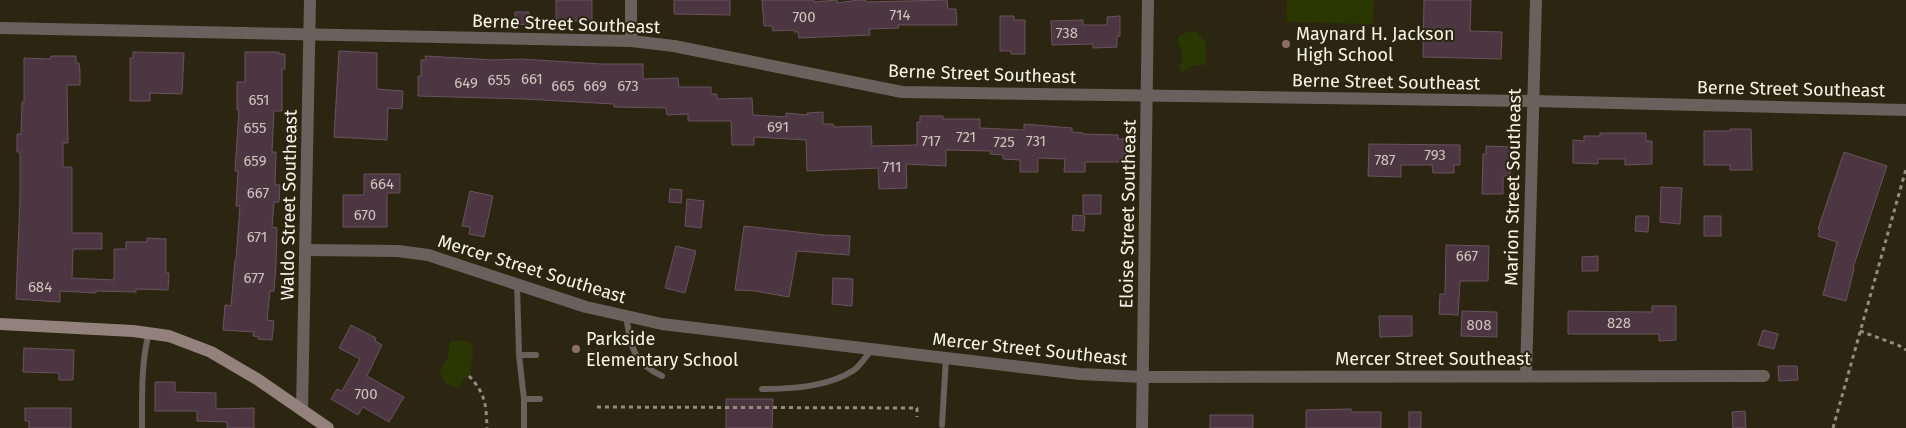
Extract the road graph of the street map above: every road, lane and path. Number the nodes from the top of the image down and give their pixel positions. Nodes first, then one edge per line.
1 (310, 0) edge
2 (631, 0) edge
3 (1148, 0) edge
4 (1536, 0) edge
5 (0, 28) edge
6 (310, 34) junction
7 (631, 41) junction
8 (1148, 96) junction
9 (1533, 101) junction
10 (1906, 110) edge
11 (1906, 169) edge
12 (306, 250) junction
13 (517, 284) junction
14 (626, 316) junction
15 (0, 324) edge
16 (1860, 331) junction
17 (150, 332) junction
18 (872, 349) junction
19 (1906, 350) edge
20 (518, 355) junction
21 (536, 355) dead end
22 (946, 358) junction
23 (468, 376) dead end
24 (662, 376) dead end
25 (1526, 376) junction
26 (1764, 376) dead end
27 (1143, 377) junction
28 (762, 389) dead end
29 (524, 399) junction
30 (540, 399) dead end
31 (597, 407) dead end
32 (302, 410) junction
33 (917, 417) dead end
34 (942, 426) dead end
35 (142, 428) edge
36 (328, 428) edge
37 (487, 428) edge
38 (524, 428) edge
39 (1142, 428) edge
40 (1833, 428) edge

1 - 6 street, Waldo Street Southeast
2 - 7 street
3 - 8 street, Eloise Street Southeast
4 - 9 street, Marion Street Southeast
5 - 6 street, Berne Street Southeast
6 - 7 street, Berne Street Southeast
6 - 12 street, Waldo Street Southeast
7 - 8 street, Berne Street Southeast
8 - 9 street, Berne Street Southeast
8 - 27 street, Eloise Street Southeast
9 - 10 street, Berne Street Southeast
9 - 25 street, Marion Street Southeast
11 - 16 path
12 - 13 street, Mercer Street Southeast
12 - 32 street, Waldo Street Southeast
13 - 14 street, Mercer Street Southeast
13 - 20 lane
14 - 18 street, Mercer Street Southeast
14 - 24 lane
15 - 17 street
16 - 19 path
16 - 40 path
17 - 32 street
17 - 35 lane
18 - 22 street, Mercer Street Southeast
18 - 28 lane
20 - 21 lane
20 - 29 lane
22 - 27 street, Mercer Street Southeast
22 - 34 lane
23 - 37 path
25 - 26 street, Mercer Street Southeast
25 - 27 street, Mercer Street Southeast
27 - 39 street, Eloise Street Southeast
29 - 30 lane
29 - 38 lane
31 - 33 path
32 - 36 street

